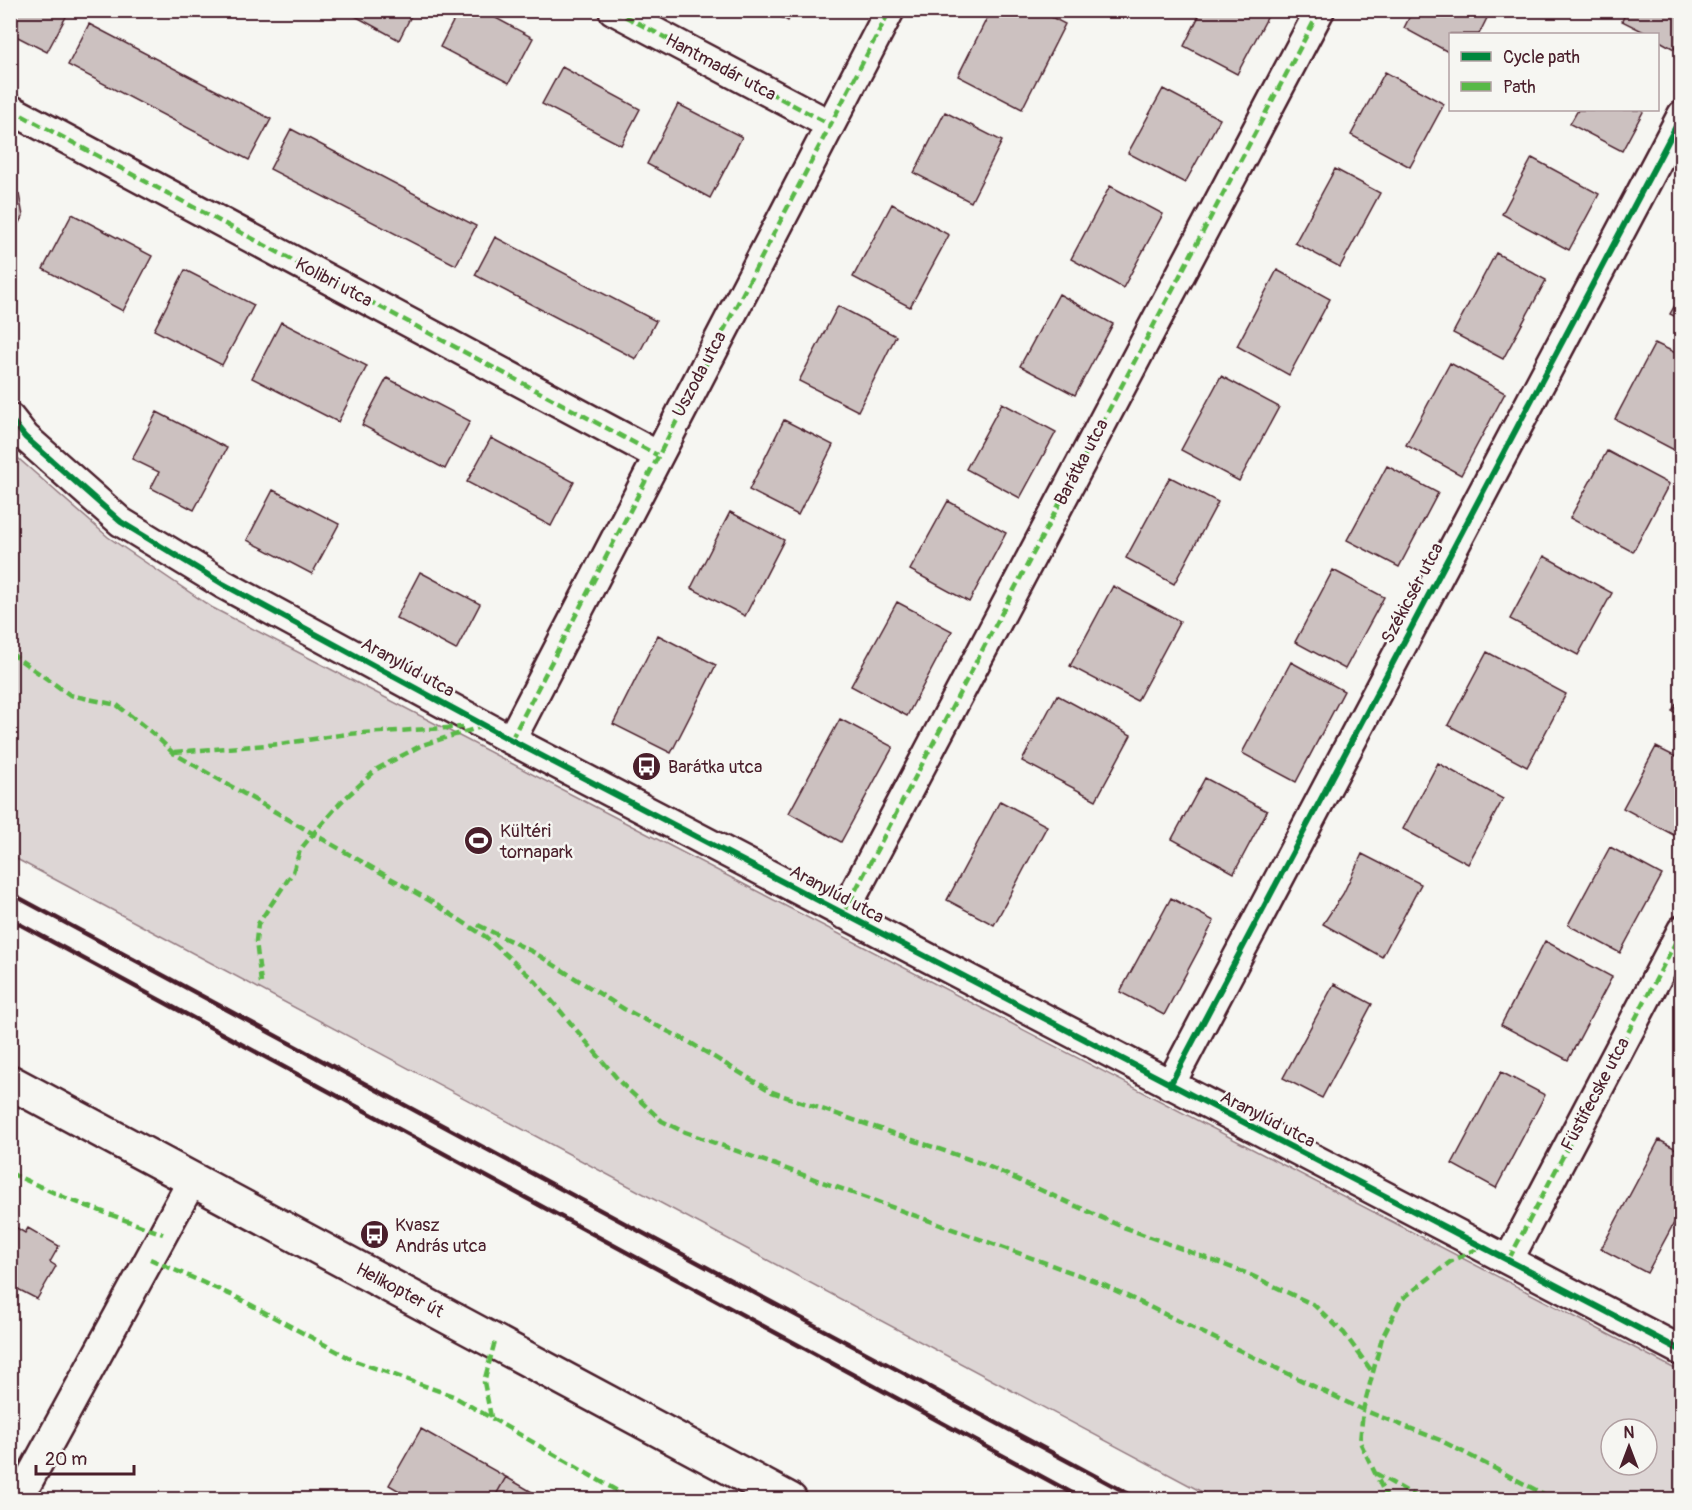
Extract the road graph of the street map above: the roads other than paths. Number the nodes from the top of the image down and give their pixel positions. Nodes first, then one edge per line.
1 (613, 10) edge
2 (890, 10) edge
3 (1320, 10) edge
4 (10, 109) edge
5 (1682, 115) edge
6 (829, 124) junction
7 (10, 418) edge
8 (657, 455) junction
9 (511, 740) junction
10 (843, 914) junction
11 (1682, 930) edge
12 (10, 1082) edge
13 (1170, 1085) junction
14 (193, 1179) junction
15 (1509, 1259) junction
16 (1682, 1351) edge
17 (18, 1500) edge
18 (790, 1500) edge

1 - 6 street, Hantmadár utca
2 - 6 street, Uszoda utca
3 - 10 street, Barátka utca
4 - 8 street, Kolibri utca
5 - 13 street, Székicsér utca
6 - 8 street, Uszoda utca
7 - 9 street, Aranylúd utca
8 - 9 street, Uszoda utca
9 - 10 street, Aranylúd utca
10 - 13 street, Aranylúd utca
11 - 15 street, Füstifecske utca
12 - 14 street, Helikopter út
13 - 15 street, Aranylúd utca
14 - 17 street
14 - 18 street, Helikopter út
15 - 16 street, Aranylúd utca

